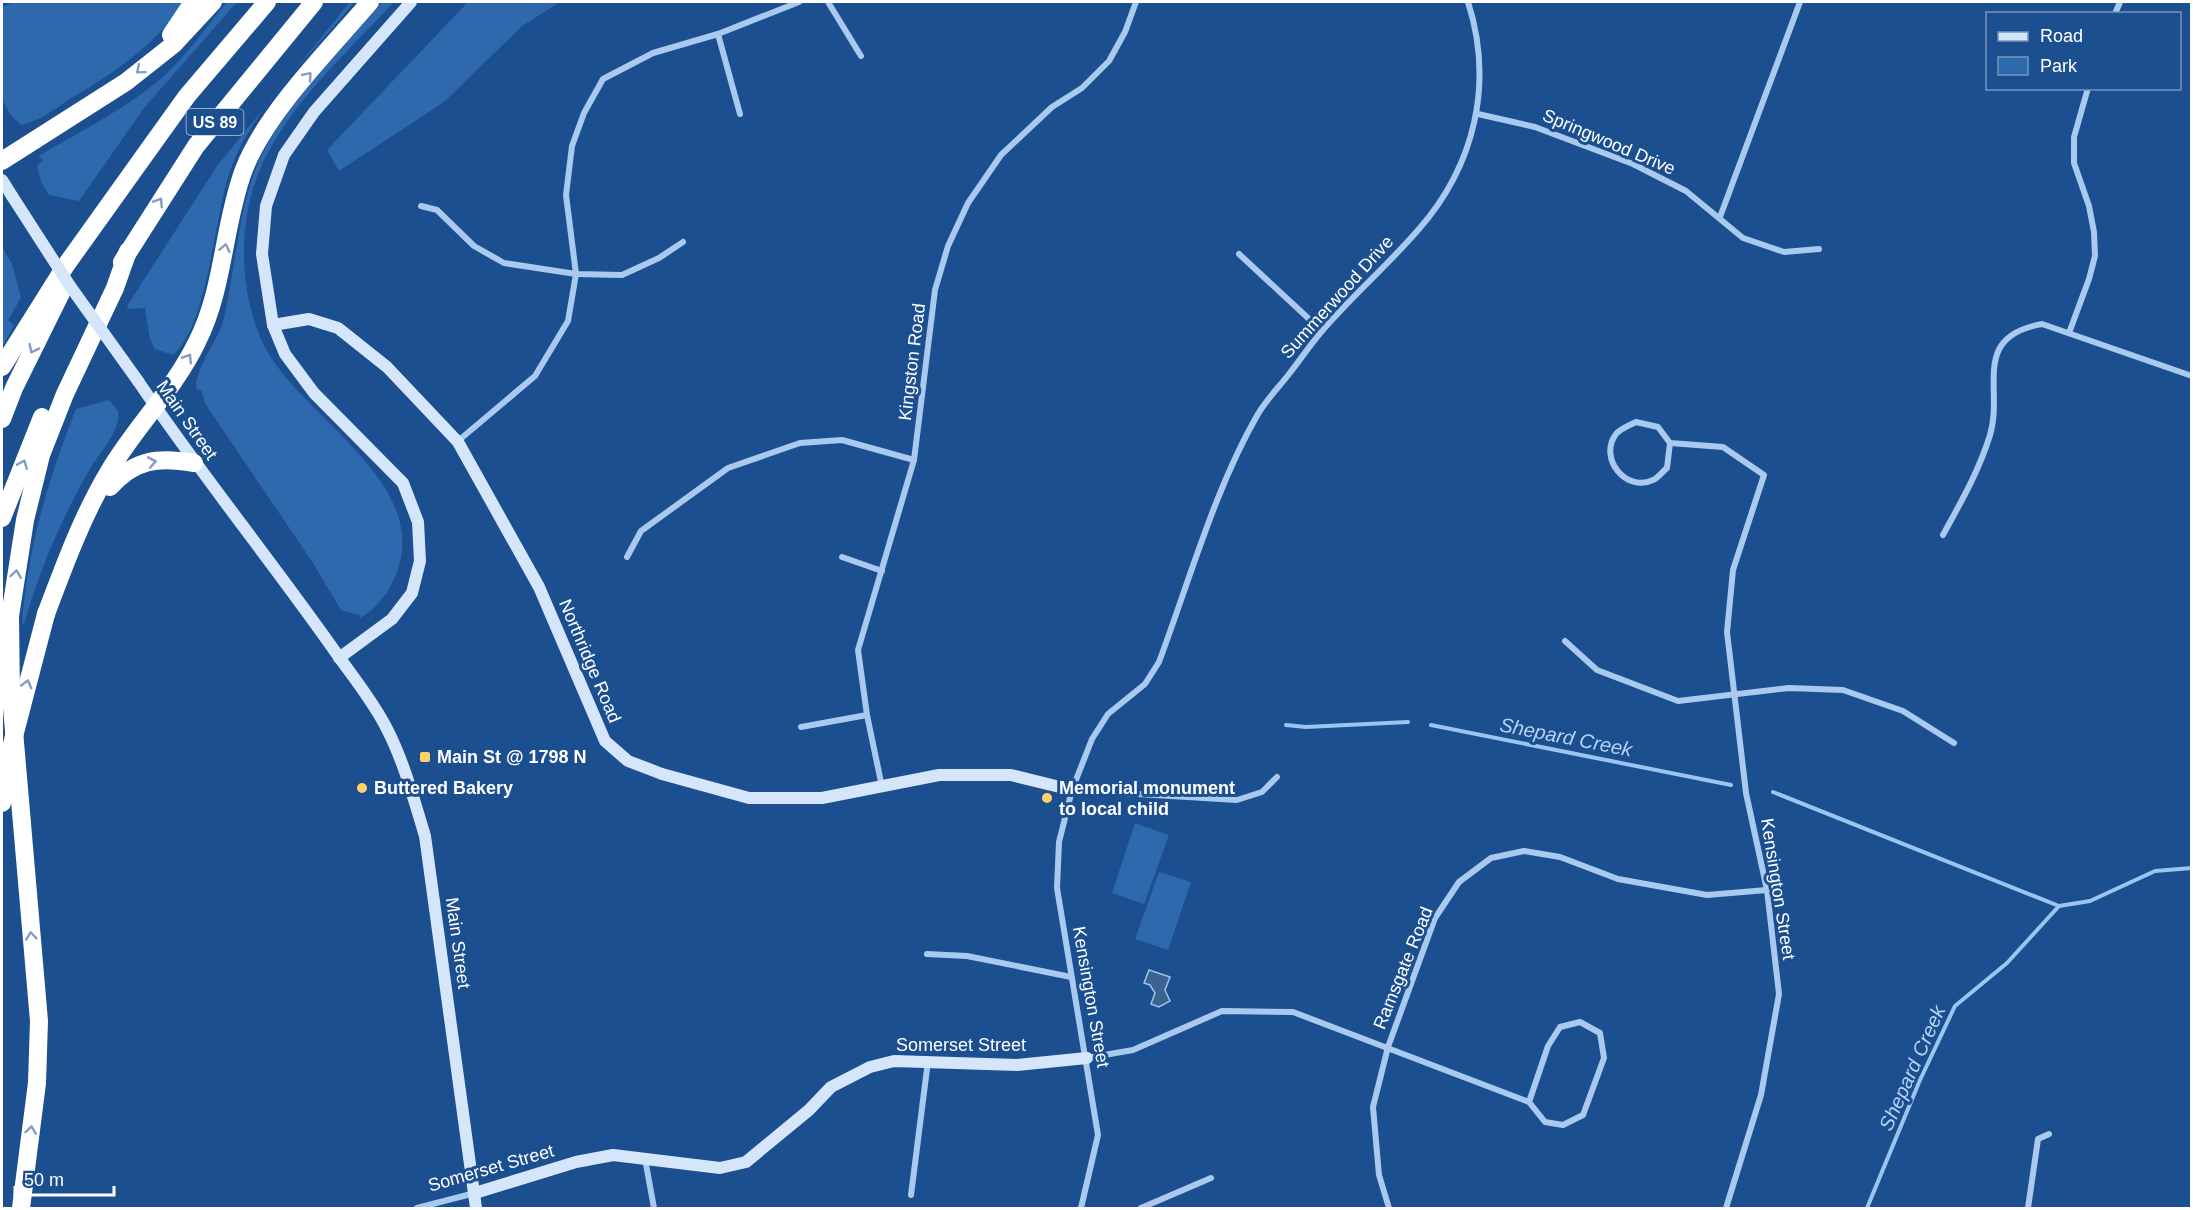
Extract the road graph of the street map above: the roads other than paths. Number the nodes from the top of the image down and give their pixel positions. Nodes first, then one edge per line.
1 (193, 2) edge
2 (213, 2) edge
3 (267, 2) edge
4 (314, 2) edge
5 (370, 2) edge
6 (411, 2) edge
7 (799, 2) edge
8 (828, 2) edge
9 (1136, 2) edge
10 (1468, 2) edge
11 (1800, 2) edge
12 (718, 34) junction
13 (160, 53) junction
14 (861, 57) dead end
15 (2087, 90) edge
16 (740, 114) dead end
17 (1478, 114) junction
18 (2, 161) edge
19 (2, 180) edge
20 (111, 205) junction
21 (421, 206) dead end
22 (1720, 217) junction
23 (683, 242) dead end
24 (1819, 249) dead end
25 (128, 251) junction
26 (1239, 254) dead end
27 (576, 274) junction
28 (273, 325) junction
29 (1322, 331) junction
30 (2069, 333) junction
31 (2, 367) edge
32 (2192, 376) edge
33 (156, 407) junction
34 (2, 419) edge
35 (458, 442) junction
36 (1670, 443) junction
37 (914, 460) junction
38 (194, 463) junction
39 (90, 508) junction
40 (2, 518) edge
41 (1943, 535) dead end
42 (627, 557) dead end
43 (842, 557) dead end
44 (882, 571) junction
45 (1565, 641) dead end
46 (339, 658) junction
47 (1735, 694) junction
48 (867, 715) junction
49 (801, 727) dead end
50 (1954, 743) dead end
51 (1277, 777) dead end
52 (882, 788) junction
53 (1072, 790) junction
54 (2, 803) edge
55 (1767, 890) junction
56 (927, 954) dead end
57 (1071, 977) junction
58 (1388, 1047) junction
59 (1087, 1058) junction
60 (928, 1060) junction
61 (1529, 1102) junction
62 (2049, 1134) dead end
63 (644, 1159) junction
64 (1211, 1178) dead end
65 (475, 1193) junction
66 (911, 1195) dead end
67 (21, 1209) edge
68 (417, 1209) edge
69 (476, 1209) edge
70 (654, 1209) edge
71 (1081, 1209) edge
72 (1140, 1209) edge
73 (1389, 1209) edge
74 (1726, 1209) edge
75 (2028, 1209) edge

1 - 13 highway
2 - 13 highway
3 - 20 highway, US 89
25 -> 4 highway, US 89
33 -> 5 highway
6 - 28 street
7 - 12 street
8 - 14 street
9 - 37 street, Kingston Road
10 - 17 street, Summerwood Drive
11 - 22 street
12 - 16 street
12 - 27 street
13 -> 18 highway
15 - 30 street
17 - 22 street, Springwood Drive
17 - 29 street, Summerwood Drive
19 - 33 street, Main Street, bridge
20 - 31 highway
20 -> 34 highway, US 89
21 - 27 street
22 - 24 street, Springwood Drive
23 - 27 street
40 -> 25 highway, US 89
67 -> 25 highway
26 - 29 street
27 - 35 street
28 - 35 street, Northridge Road
28 - 46 street
29 - 53 street, Summerwood Drive
30 - 32 street
30 - 41 street
33 - 38 street, Main Street
33 - 39 highway
35 - 52 street, Northridge Road
36 - 36 street
36 - 47 street, Kensington Street
37 - 42 street
37 - 44 street, Kingston Road
39 -> 38 highway
38 - 46 street, Main Street
54 -> 39 highway, bridge
43 - 44 street
44 - 48 street, Kingston Road
45 - 47 street
46 - 65 street, Main Street
47 - 50 street
47 - 55 street, Kensington Street
48 - 49 street
48 - 52 street, Kingston Road
51 - 53 street, Northridge Road
52 - 53 street, Northridge Road
53 - 57 street, Kensington Street
55 - 58 street, Ramsgate Road
55 - 74 street, Kensington Street
56 - 57 street
57 - 59 street, Kensington Street
58 - 59 street, Somerset Street
58 - 61 street, Somerset Street
58 - 73 street, Ramsgate Road
59 - 60 street, Somerset Street
59 - 71 street, Kensington Street
60 - 63 street, Somerset Street
60 - 66 street
61 - 61 street
62 - 75 street
63 - 65 street, Somerset Street
63 - 70 street
64 - 72 street
65 - 68 street, Somerset Street
65 - 69 street, Main Street

